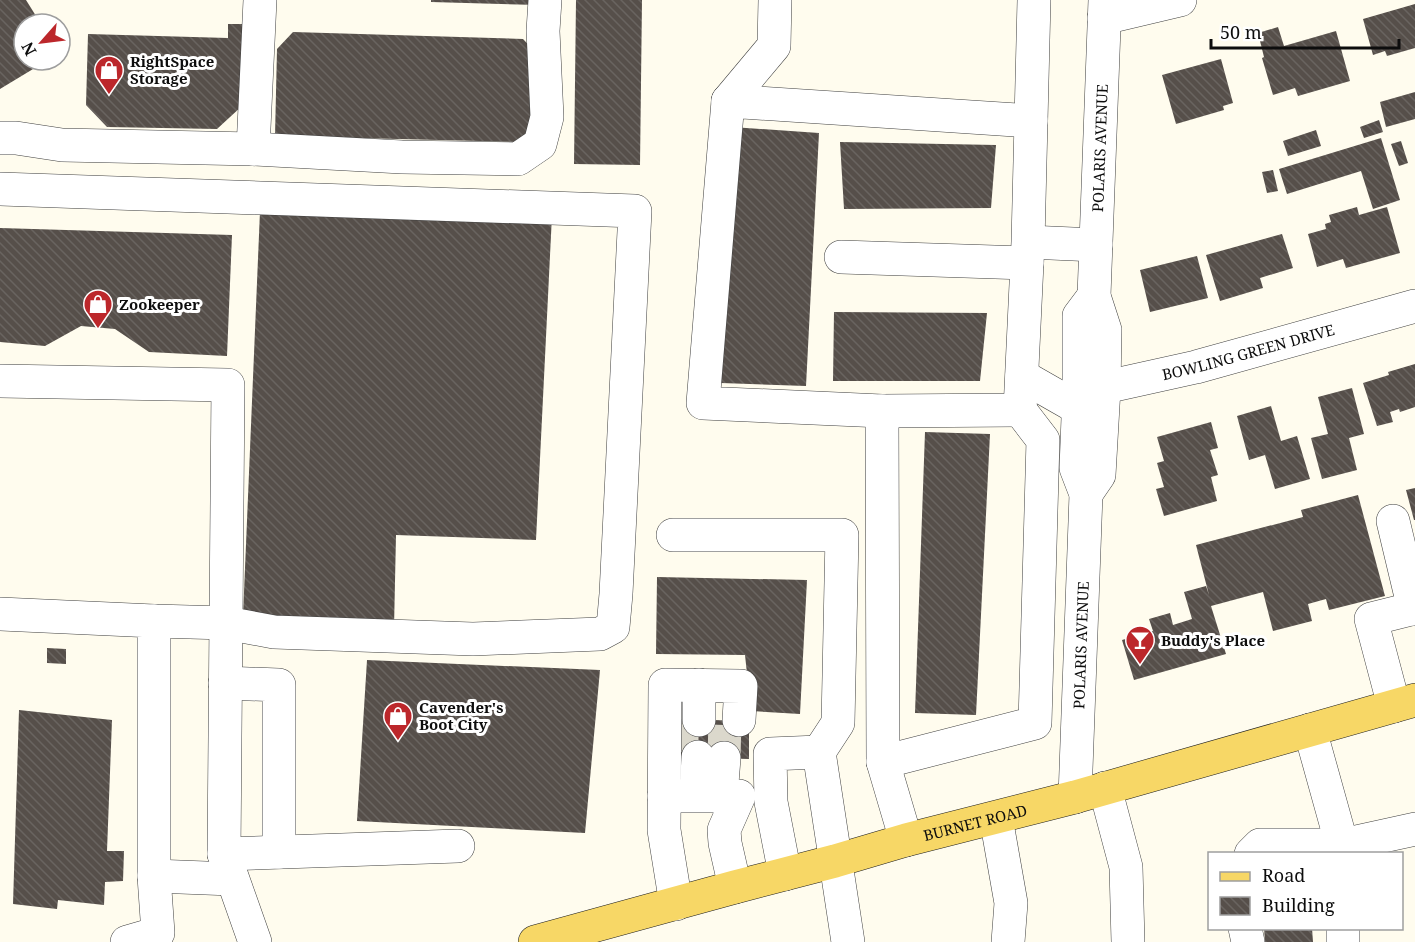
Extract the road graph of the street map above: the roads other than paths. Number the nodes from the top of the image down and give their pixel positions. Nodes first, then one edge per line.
1 (260, 0) edge
2 (545, 0) edge
3 (775, 0) edge
4 (1034, 0) edge
5 (1180, 0) edge
6 (1105, 9) edge
7 (728, 101) junction
8 (1031, 121) junction
9 (0, 138) edge
10 (253, 149) junction
11 (0, 189) edge
12 (1096, 245) junction
13 (1028, 252) junction
14 (841, 257) dead end
15 (1415, 306) edge
16 (1022, 376) junction
17 (0, 381) edge
18 (1087, 396) junction
19 (1020, 410) junction
20 (882, 411) junction
21 (1393, 521) dead end
22 (673, 535) dead end
23 (1414, 609) edge
24 (0, 614) edge
25 (154, 621) junction
26 (226, 623) junction
27 (225, 684) junction
28 (712, 686) junction
29 (1404, 703) edge
30 (1310, 730) junction
31 (819, 752) junction
32 (883, 762) junction
33 (1106, 788) junction
34 (700, 796) junction
35 (1075, 797) junction
36 (996, 818) junction
37 (1415, 829) edge
38 (906, 840) junction
39 (458, 846) dead end
40 (1342, 849) edge
41 (279, 852) junction
42 (1253, 852) edge
43 (835, 861) junction
44 (228, 866) junction
45 (785, 874) junction
46 (154, 876) junction
47 (735, 887) junction
48 (676, 904) junction
49 (127, 942) edge
50 (255, 942) edge
51 (535, 942) edge
52 (848, 942) edge
53 (1008, 942) edge
54 (1128, 942) edge

1 - 10 street
2 - 10 street
3 - 7 street
4 - 8 street
5 - 6 street
6 - 12 street, POLARIS AVENUE
7 - 8 street
7 - 20 street
8 - 13 street
9 - 10 street
11 - 26 street
12 - 13 street
12 - 18 street, POLARIS AVENUE
13 - 14 street
13 - 16 street
15 - 18 street, BOWLING GREEN DRIVE
16 - 18 street
16 - 19 street
17 - 26 street
18 - 35 street, POLARIS AVENUE
19 - 20 street
19 - 32 street
20 - 32 street
21 - 23 street
22 - 31 street
23 - 29 street
24 - 25 street
25 - 26 street
25 - 46 street
26 - 27 street
27 - 41 street
27 - 44 street
28 - 28 street
28 - 34 street
29 - 30 main road, BURNET ROAD
30 - 33 main road, BURNET ROAD
30 - 40 street
31 - 43 street
31 - 45 street
32 - 38 street
33 - 35 main road, BURNET ROAD
33 - 54 street
34 - 34 street
34 - 47 street
34 - 48 street
35 - 36 main road, BURNET ROAD
36 - 38 main road, BURNET ROAD
36 - 53 street
37 - 40 street
38 - 43 main road, BURNET ROAD
39 - 41 street
40 - 42 street
41 - 44 street
43 - 45 main road, BURNET ROAD
43 - 52 street
44 - 46 street
44 - 50 street
45 - 47 main road, BURNET ROAD
46 - 49 street
47 - 48 main road, BURNET ROAD
48 - 51 main road, BURNET ROAD

